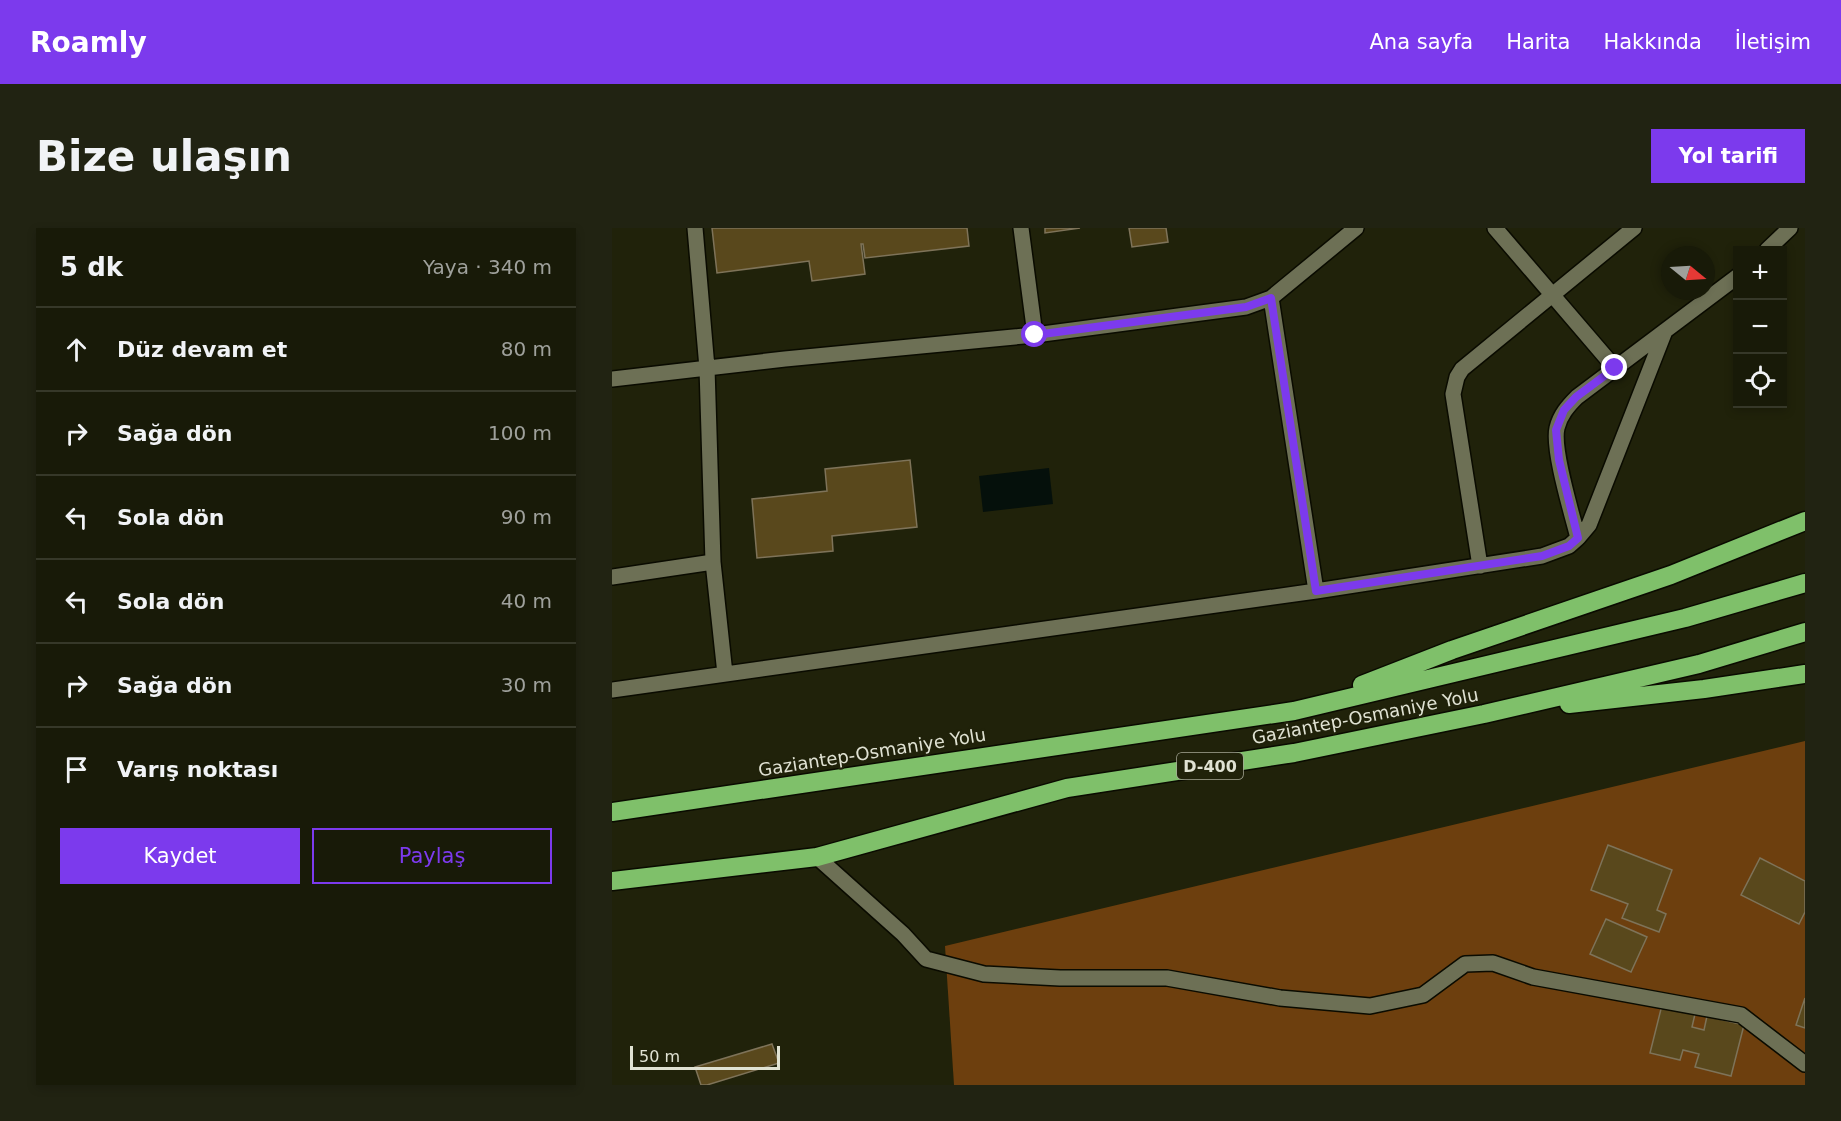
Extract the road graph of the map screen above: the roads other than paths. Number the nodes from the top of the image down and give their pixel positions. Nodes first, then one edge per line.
1 (695, 228) edge
2 (1021, 228) edge
3 (1356, 228) edge
4 (1495, 228) edge
5 (1634, 228) edge
6 (1790, 228) edge
7 (1771, 246) edge
8 (1733, 279) edge
9 (1553, 294) junction
10 (1271, 298) junction
11 (1665, 331) junction
12 (1035, 335) junction
13 (707, 368) junction
14 (1615, 368) junction
15 (612, 379) edge
16 (1805, 521) edge
17 (1578, 538) junction
18 (713, 562) junction
19 (1480, 566) junction
20 (612, 577) edge
21 (1805, 584) edge
22 (1316, 591) junction
23 (1805, 633) edge
24 (726, 674) junction
25 (1805, 674) edge
26 (612, 690) edge
27 (1294, 711) junction
28 (1484, 714) junction
29 (612, 812) edge
30 (817, 857) junction
31 (612, 880) edge
32 (1805, 1064) edge

1 - 13 street
2 - 12 street
3 - 10 street
4 - 9 street
5 - 9 street
6 - 7 street
8 - 11 street
9 - 14 street
9 - 19 street
10 - 12 street
10 - 22 street
11 - 14 street
11 - 17 street
12 - 13 street
13 - 15 street
13 - 18 street
14 - 17 street
16 - 27 highway
17 - 19 street
18 - 20 street
18 - 24 street
19 - 22 street
21 - 27 highway, Gaziantep-Osmaniye Yolu / D-400
22 - 24 street
23 - 28 highway, Gaziantep-Osmaniye Yolu / D-400
24 - 26 street
25 - 28 highway
27 - 29 highway, Gaziantep-Osmaniye Yolu / D-400
28 - 30 highway, Gaziantep-Osmaniye Yolu / D-400
30 - 31 highway, Gaziantep-Osmaniye Yolu / D-400
30 - 32 street

